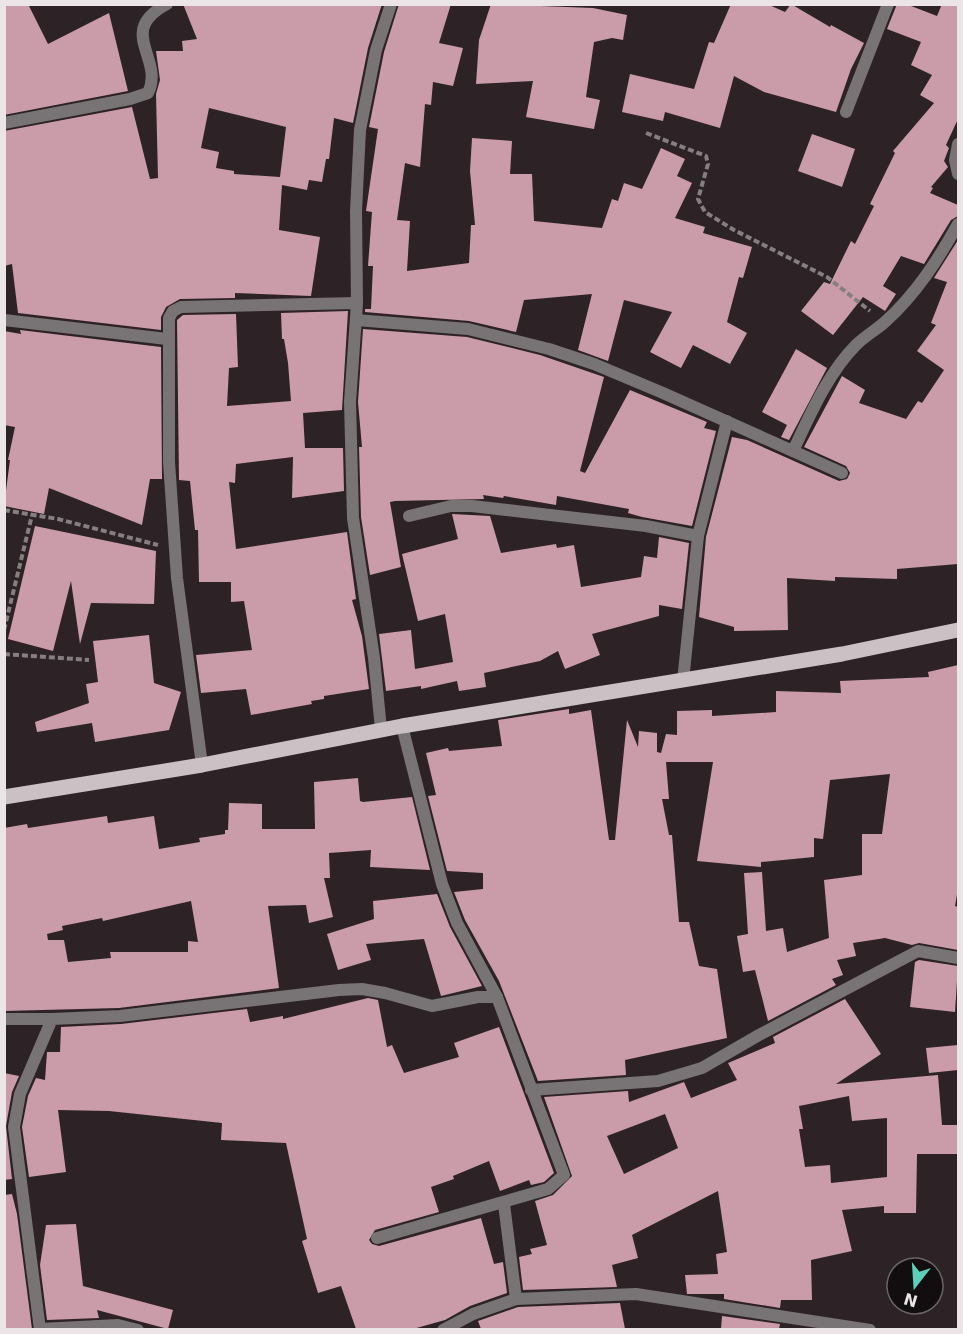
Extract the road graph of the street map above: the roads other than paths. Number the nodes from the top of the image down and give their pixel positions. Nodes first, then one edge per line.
1 (167, 4) edge
2 (391, 4) edge
3 (888, 4) edge
4 (846, 112) dead end
5 (4, 123) edge
6 (958, 144) edge
7 (958, 174) edge
8 (958, 224) edge
9 (357, 303) junction
10 (4, 320) edge
11 (356, 320) junction
12 (168, 339) junction
13 (727, 421) junction
14 (793, 451) junction
15 (842, 473) dead end
16 (409, 516) dead end
17 (698, 536) junction
18 (958, 630) edge
19 (683, 681) junction
20 (402, 726) junction
21 (381, 729) junction
22 (202, 765) junction
23 (4, 797) edge
24 (958, 958) edge
25 (497, 997) junction
26 (4, 1019) edge
27 (52, 1019) junction
28 (531, 1090) junction
29 (504, 1204) junction
30 (377, 1238) dead end
31 (516, 1299) junction
32 (40, 1329) edge
33 (138, 1329) edge
34 (443, 1329) edge
35 (870, 1329) edge

1 - 5 street
2 - 9 street
3 - 4 street
6 - 7 street
8 - 14 street
9 - 11 street
9 - 12 street
10 - 12 street
11 - 13 street
11 - 21 street
12 - 22 street
13 - 14 street
13 - 17 street
14 - 15 street
16 - 17 street
17 - 19 street
18 - 19 main road
19 - 20 main road
20 - 21 main road
20 - 25 street
21 - 22 main road
22 - 23 main road
24 - 28 street
25 - 27 street
25 - 28 street
26 - 27 street
27 - 32 street
28 - 29 street
29 - 30 street
29 - 31 street
31 - 34 street
31 - 35 street
32 - 33 street

